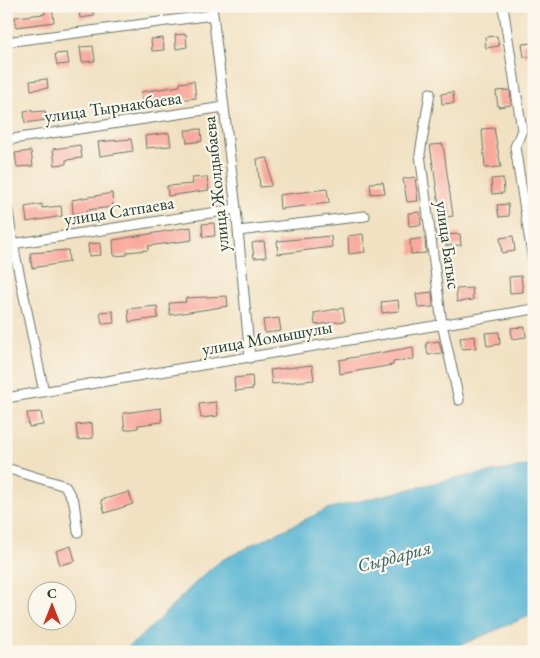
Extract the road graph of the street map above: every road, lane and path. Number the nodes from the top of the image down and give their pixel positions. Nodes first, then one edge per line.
1 (503, 6) edge
2 (213, 11) edge
3 (6, 42) edge
4 (430, 93) dead end
5 (224, 107) junction
6 (6, 140) edge
7 (6, 198) edge
8 (236, 209) junction
9 (365, 216) dead end
10 (238, 231) junction
11 (10, 245) edge
12 (534, 267) edge
13 (534, 308) edge
14 (442, 324) junction
15 (250, 358) junction
16 (44, 392) junction
17 (6, 398) edge
18 (459, 400) dead end
19 (6, 468) edge
20 (78, 532) dead end

1 - 12 street
2 - 3 street
2 - 5 street, улица Жолдыбаева
4 - 14 street, улица Батыс
5 - 6 street, улица Тырнакбаева
5 - 8 street, улица Жолдыбаева
7 - 11 street
8 - 10 street, улица Жолдыбаева
8 - 11 street, улица Сатпаева
9 - 10 street
10 - 15 street, улица Жолдыбаева
11 - 16 street
13 - 14 street, улица Момышулы
14 - 15 street, улица Момышулы
14 - 18 street, улица Батыс
15 - 16 street, улица Момышулы
16 - 17 street, улица Момышулы
19 - 20 street

